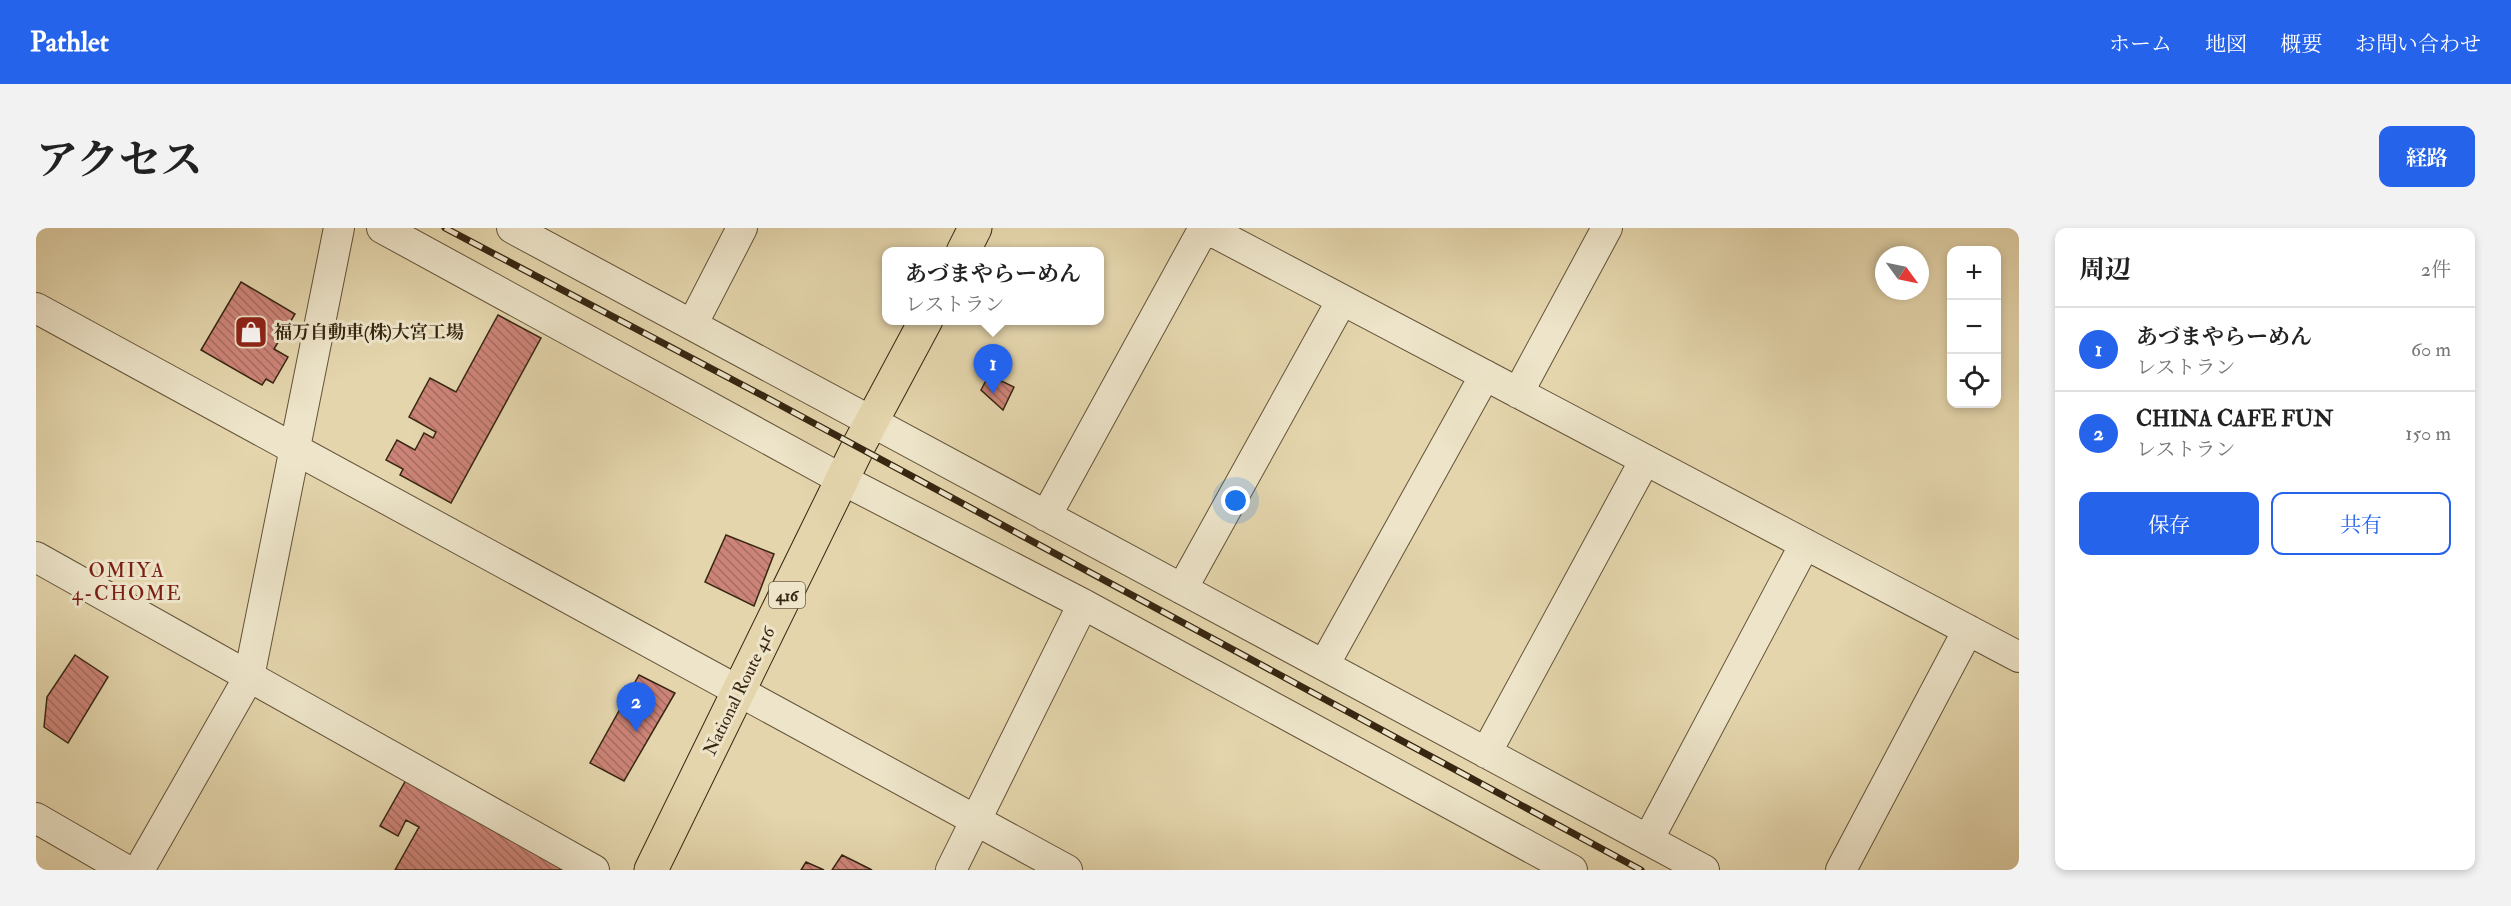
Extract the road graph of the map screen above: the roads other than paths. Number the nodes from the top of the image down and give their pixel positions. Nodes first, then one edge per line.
1 (339, 228) edge
2 (382, 228) edge
3 (742, 228) edge
4 (975, 228) edge
5 (1205, 228) edge
6 (1607, 228) edge
7 (531, 232) edge
8 (966, 247) edge
9 (1342, 300) junction
10 (36, 308) edge
11 (692, 325) junction
12 (924, 325) edge
13 (1485, 375) junction
14 (1518, 393) junction
15 (871, 422) junction
16 (295, 448) junction
17 (1645, 460) junction
18 (843, 480) junction
19 (1046, 516) junction
20 (1805, 544) junction
21 (36, 557) edge
22 (1182, 589) junction
23 (1083, 604) junction
24 (1968, 630) junction
25 (2019, 657) edge
26 (1324, 665) junction
27 (249, 677) junction
28 (740, 692) junction
29 (1486, 753) junction
30 (36, 818) edge
31 (976, 819) junction
32 (1648, 840) junction
33 (126, 870) edge
34 (139, 870) edge
35 (594, 870) edge
36 (651, 870) edge
37 (951, 870) edge
38 (1067, 870) edge
39 (1572, 870) edge
40 (1704, 870) edge
41 (1841, 870) edge

1 - 16 street
2 - 18 street
3 - 11 street
4 - 8 highway
5 - 9 street
5 - 19 street
6 - 14 street
7 - 11 street
9 - 13 street
9 - 22 street
10 - 16 street
11 - 15 street
12 - 15 highway, National Route 416 / 416
13 - 14 street
13 - 26 street
14 - 17 street
15 - 18 highway, National Route 416 / 416
15 - 19 street
16 - 27 street
16 - 28 street
17 - 20 street
17 - 29 street
18 - 23 street
18 - 28 highway, National Route 416 / 416
19 - 22 street
20 - 24 street
20 - 32 street
21 - 27 street
22 - 26 street
23 - 31 street
23 - 39 street
24 - 25 street
24 - 41 street
26 - 29 street
27 - 34 street
27 - 35 street
28 - 31 street
28 - 36 highway, National Route 416 / 416
29 - 32 street
30 - 33 street
31 - 37 street
31 - 38 street
32 - 40 street

